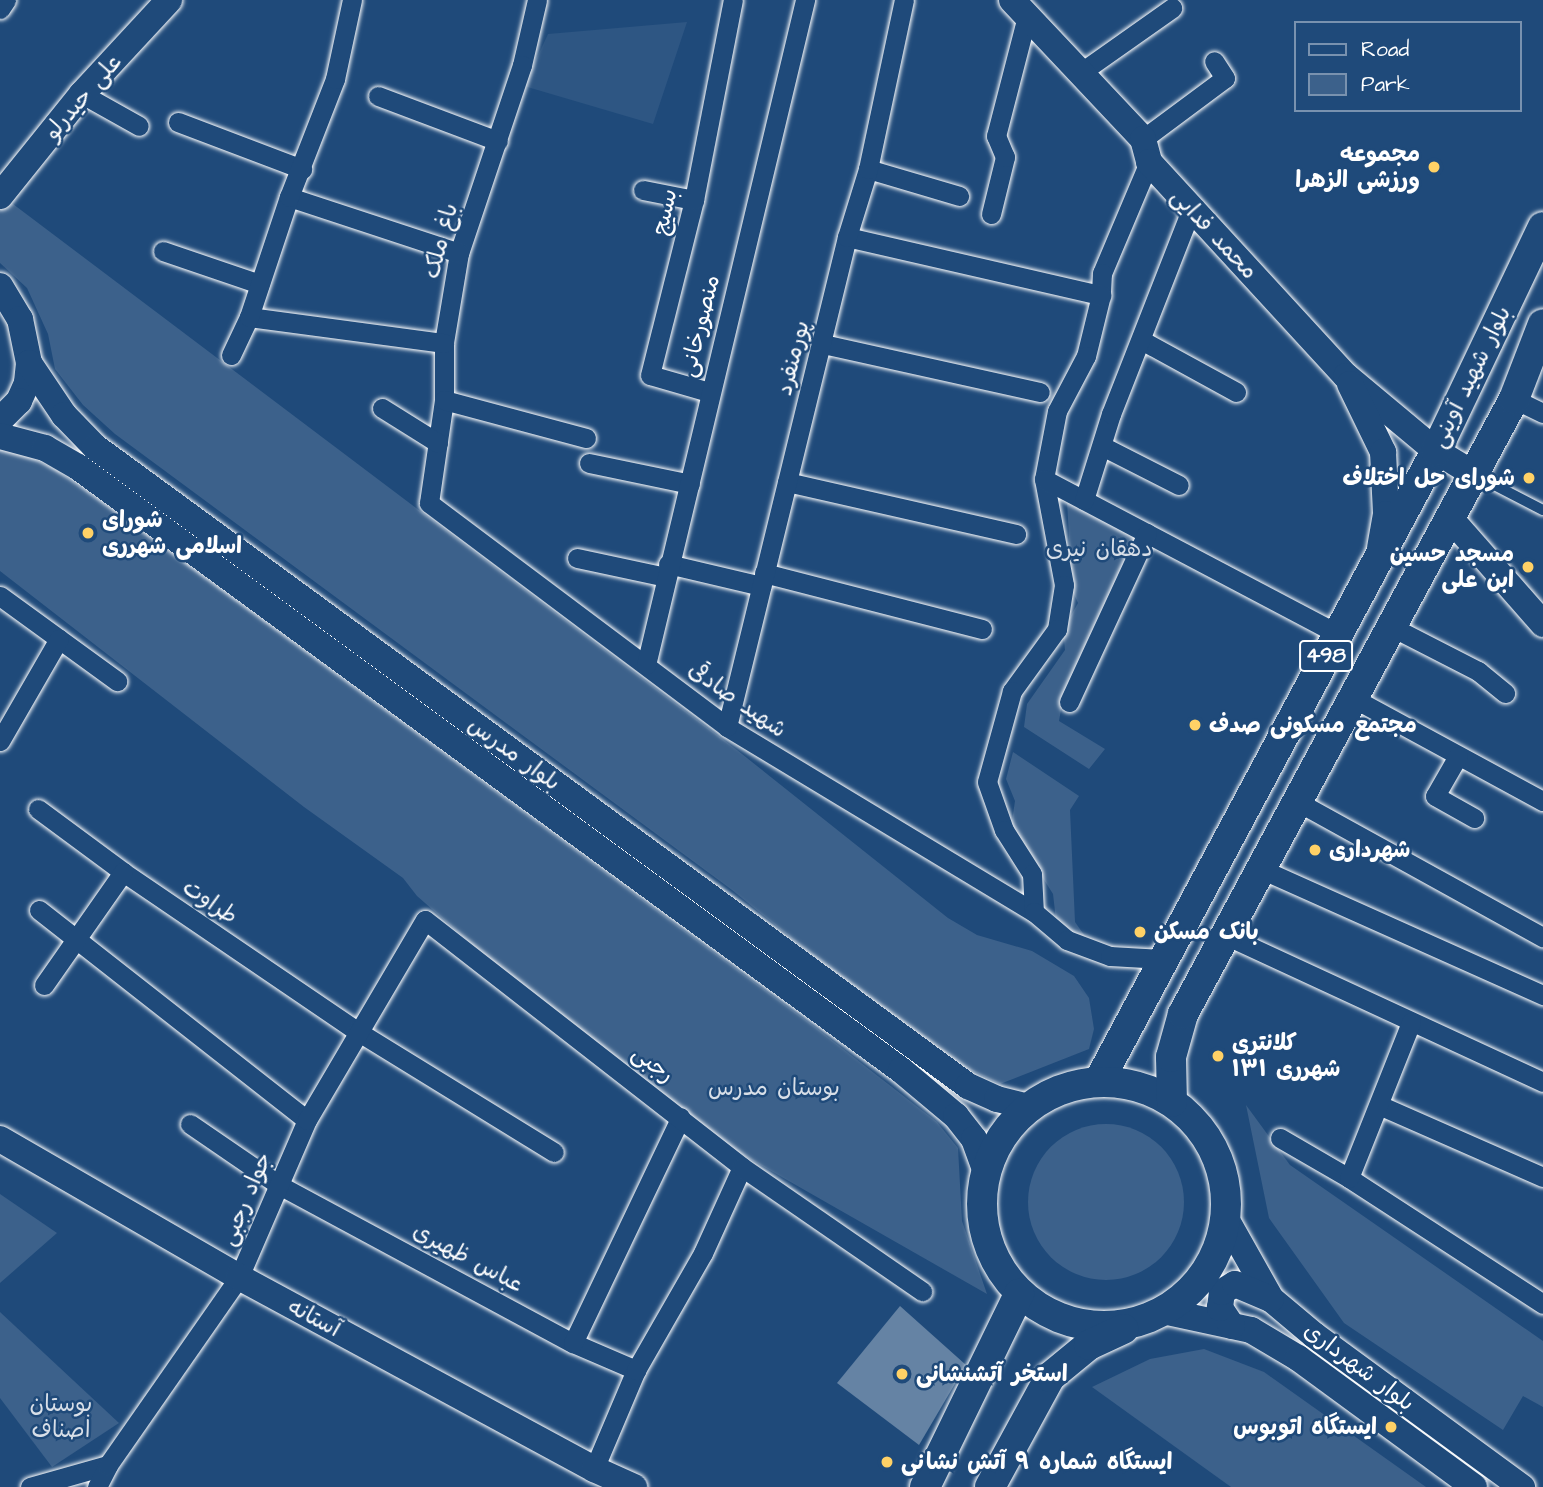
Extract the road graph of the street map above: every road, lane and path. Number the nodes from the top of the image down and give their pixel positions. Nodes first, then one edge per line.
1 (6, 0) edge
2 (169, 0) edge
3 (352, 0) edge
4 (537, 0) edge
5 (733, 0) edge
6 (805, 0) edge
7 (904, 0) edge
8 (1019, 8) edge
9 (1172, 8) dead end
10 (0, 9) edge
11 (1214, 61) dead end
12 (1080, 73) junction
13 (82, 94) junction
14 (379, 96) dead end
15 (178, 122) dead end
16 (139, 126) dead end
17 (498, 141) junction
18 (1146, 151) junction
19 (302, 169) junction
20 (868, 169) junction
21 (643, 190) dead end
22 (959, 196) dead end
23 (0, 197) edge
24 (289, 197) junction
25 (694, 200) junction
26 (1191, 210) junction
27 (991, 214) dead end
28 (1543, 227) edge
29 (847, 237) junction
30 (163, 251) dead end
31 (459, 253) junction
32 (260, 284) junction
33 (0, 286) edge
34 (1101, 295) junction
35 (249, 317) junction
36 (1543, 324) edge
37 (1143, 341) junction
38 (444, 344) junction
39 (823, 344) junction
40 (232, 355) dead end
41 (29, 363) junction
42 (1346, 376) junction
43 (709, 392) junction
44 (1040, 392) dead end
45 (1236, 392) dead end
46 (1514, 398) junction
47 (444, 400) junction
48 (382, 408) dead end
49 (1543, 413) edge
50 (0, 421) edge
51 (0, 436) edge
52 (586, 438) dead end
53 (438, 443) junction
54 (1102, 446) junction
55 (1436, 452) junction
56 (589, 463) dead end
57 (1474, 474) junction
58 (1044, 479) junction
59 (787, 482) junction
60 (690, 484) junction
61 (1179, 485) dead end
62 (1084, 500) junction
63 (429, 503) joint
64 (1543, 510) edge
65 (1451, 517) junction
66 (1147, 533) junction
67 (1016, 534) dead end
68 (577, 558) dead end
69 (1378, 560) junction
70 (667, 570) junction
71 (762, 580) junction
72 (0, 596) edge
73 (1543, 624) edge
74 (1392, 627) junction
75 (982, 629) dead end
76 (1338, 634) junction
77 (59, 639) junction
78 (646, 665) junction
79 (117, 681) dead end
80 (1505, 693) dead end
81 (1353, 698) junction
82 (1069, 702) dead end
83 (727, 727) junction
84 (0, 741) edge
85 (1458, 756) junction
86 (1543, 801) edge
87 (1298, 802) junction
88 (38, 810) dead end
89 (1474, 818) dead end
90 (1261, 869) junction
91 (124, 872) junction
92 (39, 910) dead end
93 (1034, 912) junction
94 (425, 920) joint
95 (1225, 935) junction
96 (1543, 937) edge
97 (74, 940) junction
98 (1162, 959) junction
99 (44, 985) dead end
100 (1543, 995) edge
101 (1411, 1022) junction
102 (357, 1031) junction
103 (1099, 1082) junction
104 (1543, 1082) edge
105 (1172, 1102) junction
106 (1379, 1105) junction
107 (1028, 1107) junction
108 (681, 1117) junction
109 (307, 1120) junction
110 (190, 1124) dead end
111 (1280, 1138) dead end
112 (0, 1139) edge
113 (554, 1152) dead end
114 (742, 1167) junction
115 (985, 1170) junction
116 (1543, 1177) edge
117 (1349, 1178) junction
118 (279, 1185) junction
119 (1226, 1219) junction
120 (239, 1277) junction
121 (922, 1291) dead end
122 (1019, 1294) junction
123 (1271, 1299) junction
124 (1543, 1304) edge
125 (1154, 1315) junction
126 (1232, 1326) junction
127 (573, 1343) junction
128 (636, 1370) junction
129 (108, 1465) junction
130 (594, 1469) junction
131 (30, 1487) edge
132 (97, 1487) edge
133 (634, 1487) edge
134 (925, 1487) edge
135 (990, 1487) edge
136 (1474, 1487) edge
137 (1522, 1487) edge

1 - 10 street
2 - 13 main road, علی حیدرلو
3 - 19 street
4 - 17 street, باغ ملک
5 - 25 street, بسیج
6 - 43 street, منصورخانی
7 - 20 street, پورمنفرد
8 - 12 main road, محمد فدایی
8 - 27 street
9 - 12 street
11 - 18 street
12 - 18 main road, محمد فدایی
13 - 16 street
13 - 23 main road, علی حیدرلو
14 - 17 street
15 - 19 street
17 - 31 street, باغ ملک
18 - 26 main road, محمد فدایی
18 - 34 street
19 - 24 street
20 - 22 street
20 - 29 street, پورمنفرد
21 - 25 street
24 - 31 street
24 - 32 street
25 - 43 street, بسیج
26 - 37 street
26 - 42 main road, محمد فدایی
28 - 55 main road, بلوار شهید آوینی / 498
29 - 34 street
29 - 39 street, پورمنفرد
30 - 32 street
31 - 38 street, باغ ملک
32 - 35 street
33 - 41 main road
34 - 58 street
35 - 38 street
35 - 40 street
36 - 46 main road, بلوار شهید آوینی / 498
37 - 45 street
37 - 54 street
38 - 47 street, باغ ملک
39 - 44 street
39 - 59 street, پورمنفرد
41 - 50 main road
41 - 107 main road, بلوار مدرس
42 - 55 main road, محمد فدایی
42 - 69 main road
43 - 60 street, منصورخانی
46 - 49 street
46 - 57 main road, بلوار شهید آوینی / 498
47 - 52 street
47 - 53 street, باغ ملک
48 - 53 street
51 - 115 main road, بلوار مدرس
53 - 63 street, باغ ملک
54 - 61 street
54 - 62 street
55 - 57 main road, محمد فدایی
55 - 69 main road, بلوار شهید آوینی / 498
56 - 60 street
57 - 64 lane
57 - 65 main road, بلوار شهید آوینی / 498
58 - 62 street
58 - 93 street
59 - 67 street
59 - 71 street, پورمنفرد
60 - 70 street, منصورخانی
62 - 66 street
63 - 78 street, شهید صادقی
65 - 73 main road
65 - 74 main road, بلوار شهید آوینی / 498
66 - 76 street
66 - 82 street
68 - 70 street
69 - 76 main road, بلوار شهید آوینی / 498
70 - 71 street
70 - 78 street, منصورخانی
71 - 75 street
71 - 83 street, پورمنفرد
72 - 77 street
74 - 80 street
74 - 81 main road, بلوار شهید آوینی / 498
76 - 98 main road, بلوار شهید آوینی / 498
77 - 79 street
77 - 84 street
78 - 83 street, شهید صادقی
81 - 85 street
81 - 87 main road, بلوار شهید آوینی / 498
83 - 93 street, شهید صادقی
85 - 86 street
85 - 89 street
87 - 90 main road, بلوار شهید آوینی / 498
87 - 96 street
88 - 91 street, طراوت
90 - 95 main road, بلوار شهید آوینی / 498
90 - 100 street
91 - 97 street
91 - 102 street, طراوت
92 - 97 street
93 - 98 street, شهید صادقی
94 - 102 street, جواد رجبی
94 - 108 street, رجبی
95 - 101 street
95 - 105 main road, بلوار شهید آوینی / 498
97 - 99 street
97 - 109 street
98 - 103 main road, بلوار شهید آوینی / 498
101 - 104 street
101 - 106 street
102 - 109 street, جواد رجبی
102 - 113 street, طراوت
103 - 105 main road
103 - 107 main road
105 - 119 main road
106 - 116 street
106 - 117 street
107 - 115 main road
108 - 114 street, رجبی
108 - 127 street
109 - 118 street, جواد رجبی
110 - 118 street, عباس ظهیری
111 - 117 street
112 - 120 main road, آستانه
114 - 121 street, رجبی
114 - 128 street
115 - 122 main road
117 - 124 street
118 - 120 street, جواد رجبی
118 - 127 street, عباس ظهیری
119 - 123 main road, بلوار شهرداری
119 - 125 main road
120 - 129 street, جواد رجبی
120 - 130 main road, آستانه
122 - 125 main road
122 - 134 main road
123 - 126 main road
123 - 137 main road, بلوار شهرداری
125 - 126 main road, بلوار شهرداری
125 - 135 main road
126 - 136 main road, بلوار شهرداری
127 - 128 street, عباس ظهیری
128 - 130 street
129 - 131 street
129 - 132 street, جواد رجبی
130 - 133 main road, آستانه

